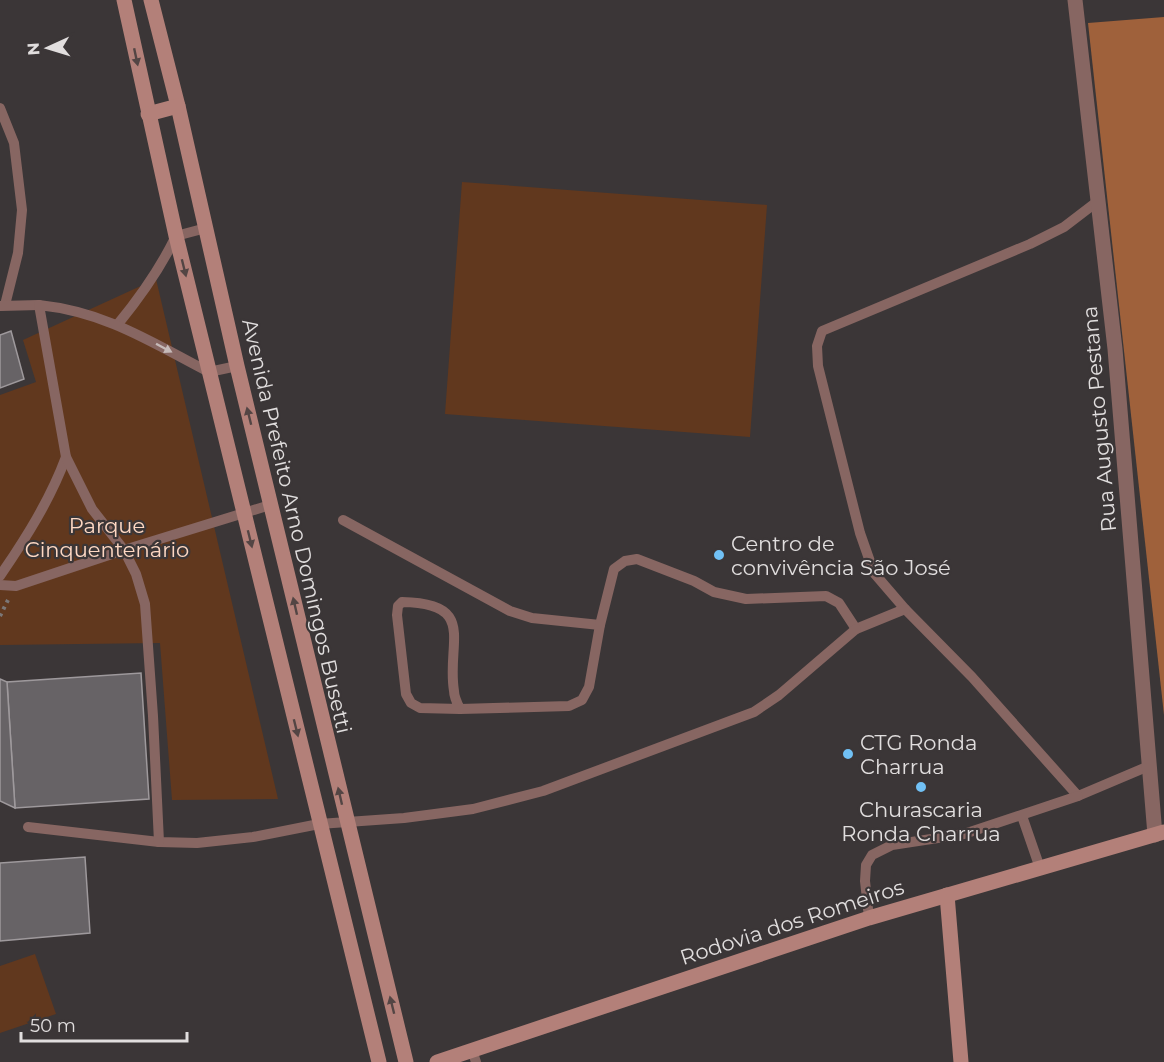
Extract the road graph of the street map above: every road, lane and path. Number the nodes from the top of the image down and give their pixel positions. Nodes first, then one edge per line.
1 (124, 0) edge
2 (151, 0) edge
3 (1076, 0) edge
4 (178, 106) junction
5 (0, 108) edge
6 (148, 114) junction
7 (1098, 201) junction
8 (206, 228) junction
9 (176, 236) junction
10 (39, 305) junction
11 (2, 306) edge
12 (118, 324) junction
13 (237, 366) junction
14 (209, 372) junction
15 (66, 457) junction
16 (270, 505) junction
17 (244, 514) junction
18 (343, 520) dead end
19 (124, 550) junction
20 (0, 576) edge
21 (0, 585) edge
22 (905, 609) junction
23 (600, 625) junction
24 (856, 629) junction
25 (460, 709) junction
26 (1149, 766) junction
27 (1078, 796) junction
28 (1022, 816) junction
29 (346, 821) junction
30 (319, 824) junction
31 (28, 827) dead end
32 (1159, 833) edge
33 (159, 842) junction
34 (1040, 868) junction
35 (947, 895) junction
36 (869, 918) junction
37 (474, 1056) edge
38 (379, 1062) edge
39 (406, 1062) edge
40 (436, 1062) edge
41 (961, 1062) edge

1 -> 6 street
2 - 4 street, Avenida Prefeito Arno Domingos Busetti
3 - 7 street, Rua Augusto Pestana
4 - 6 street
4 - 8 street, Avenida Prefeito Arno Domingos Busetti
5 - 11 lane
6 - 9 street
7 - 22 lane
7 - 26 street, Rua Augusto Pestana
8 - 9 lane
8 - 13 street, Avenida Prefeito Arno Domingos Busetti
9 - 12 lane
9 -> 14 street
10 - 11 lane
10 - 12 lane
10 - 15 lane
12 -> 14 lane
13 - 14 lane
16 -> 13 street, Avenida Prefeito Arno Domingos Busetti
14 - 17 street
15 - 19 lane
15 - 20 lane
16 - 17 lane
29 -> 16 street, Avenida Prefeito Arno Domingos Busetti
17 - 19 lane
17 -> 30 street
18 - 23 lane
19 - 21 lane
19 - 33 lane
22 - 24 lane
22 - 27 lane
23 - 24 lane
23 - 25 lane
24 - 29 lane
25 - 25 lane
26 - 27 lane
26 - 32 street, Rua Augusto Pestana
27 - 28 lane
28 - 34 lane
28 - 36 lane
29 - 30 lane
39 -> 29 street, Avenida Prefeito Arno Domingos Busetti
30 - 33 lane
30 - 38 street
31 - 33 lane
32 - 34 street, Rodovia dos Romeiros
34 - 35 street, Rodovia dos Romeiros
35 - 36 street, Rodovia dos Romeiros
35 - 41 street
36 - 37 street, Rodovia dos Romeiros
37 - 40 street, Rodovia dos Romeiros

